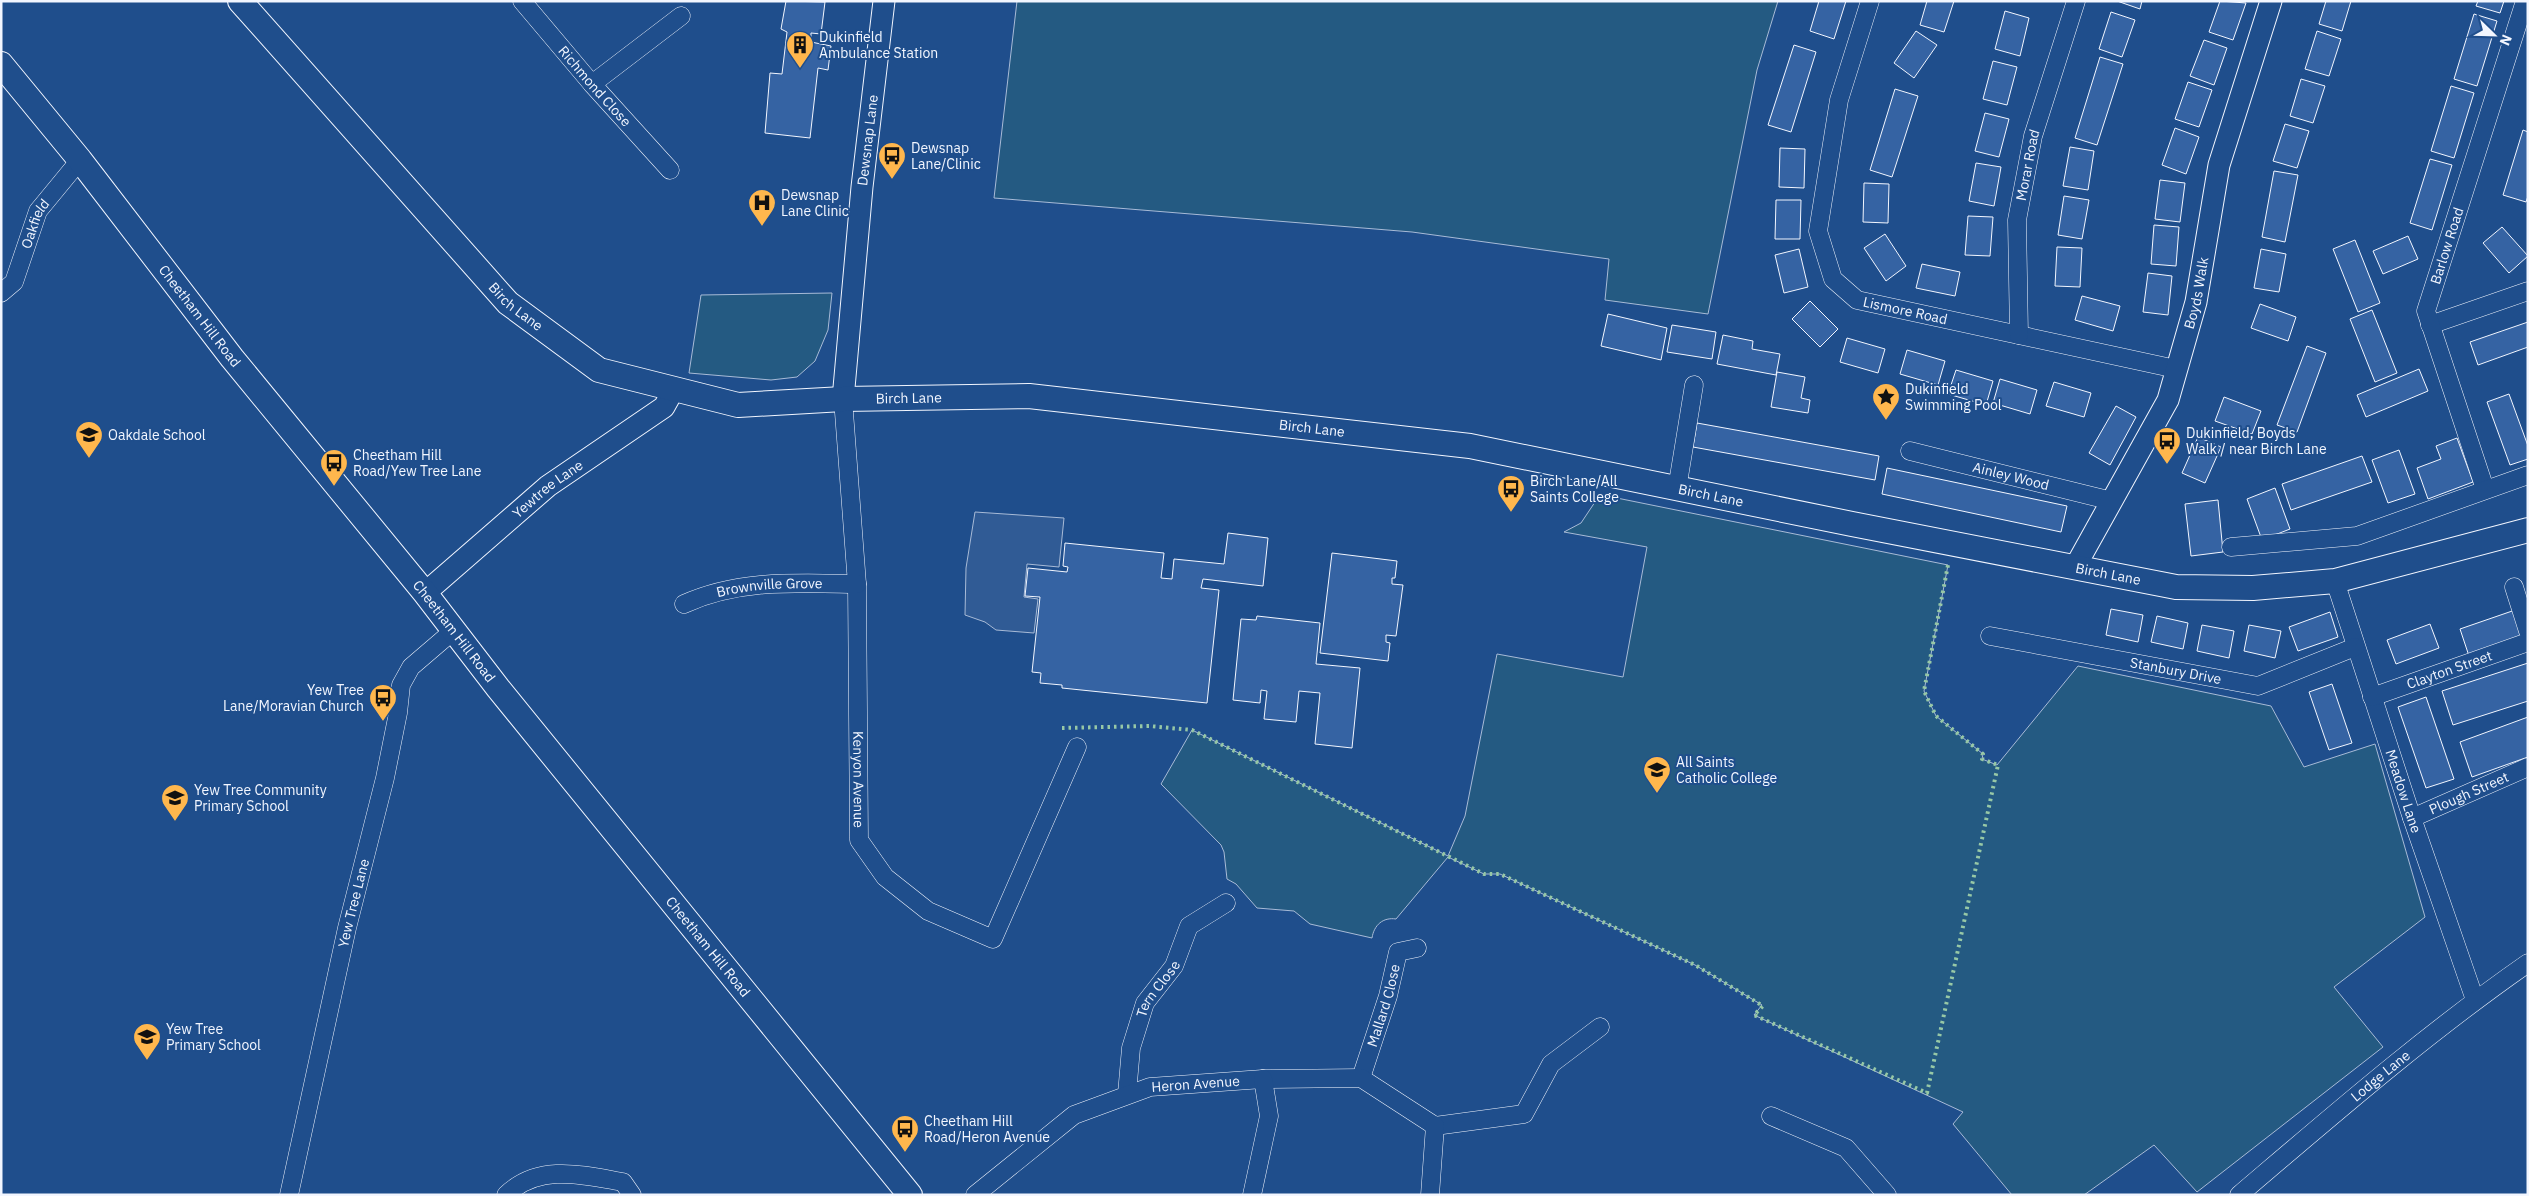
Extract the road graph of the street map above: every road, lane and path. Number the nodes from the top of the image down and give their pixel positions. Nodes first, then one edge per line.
1 (240, 1) edge
2 (522, 1) edge
3 (884, 1) edge
4 (1870, 1) edge
5 (2076, 1) edge
6 (2271, 1) edge
7 (2524, 12) edge
8 (681, 16) dead end
9 (1, 64) edge
10 (592, 84) junction
11 (80, 160) junction
12 (670, 170) dead end
13 (2528, 291) edge
14 (1, 293) edge
15 (2430, 325) junction
16 (2019, 335) junction
17 (2176, 370) junction
18 (1694, 385) dead end
19 (674, 389) junction
20 (842, 399) junction
21 (1910, 451) dead end
22 (2528, 475) edge
23 (1677, 489) junction
24 (2485, 489) junction
25 (2112, 501) junction
26 (2528, 530) edge
27 (2231, 547) dead end
28 (2075, 567) junction
29 (2334, 581) junction
30 (857, 584) junction
31 (2514, 587) dead end
32 (425, 593) junction
33 (684, 604) dead end
34 (453, 631) junction
35 (2528, 631) edge
36 (1990, 636) dead end
37 (2528, 642) edge
38 (2355, 647) junction
39 (2372, 697) junction
40 (1077, 747) dead end
41 (2528, 767) edge
42 (2412, 818) junction
43 (1226, 903) dead end
44 (1418, 948) dead end
45 (2528, 963) edge
46 (2475, 1000) junction
47 (1600, 1027) dead end
48 (1361, 1078) junction
49 (1263, 1079) junction
50 (1127, 1094) junction
51 (1771, 1116) dead end
52 (1435, 1126) junction
53 (289, 1195) edge
54 (506, 1195) edge
55 (632, 1195) edge
56 (910, 1195) edge
57 (975, 1195) edge
58 (1252, 1195) edge
59 (1430, 1195) edge
60 (1886, 1195) edge
61 (2238, 1195) edge

1 - 19 main road, Birch Lane
2 - 10 street, Richmond Close
3 - 20 street, Dewsnap Lane
4 - 16 street, Lismore Road
5 - 16 street, Morar Road
6 - 17 street, Boyds Walk
7 - 15 street, Barlow Road
8 - 10 street
9 - 11 main road, Cheetham Hill Road
10 - 12 street, Richmond Close
11 - 14 street, Oakfield
11 - 32 main road, Cheetham Hill Road
13 - 15 street
15 - 24 street, Barlow Road
16 - 17 street, Lismore Road
17 - 25 street, Boyds Walk
18 - 23 street
19 - 20 main road, Birch Lane
19 - 32 street, Yewtree Lane
20 - 23 main road, Birch Lane
20 - 30 street, Kenyon Avenue
21 - 25 street, Ainley Wood
22 - 24 street
23 - 28 main road, Birch Lane
24 - 27 street
25 - 28 street, Boyds Walk
26 - 29 main road, Birch Lane
28 - 29 main road, Birch Lane
29 - 38 street, Meadow Lane
30 - 33 street, Brownville Grove
30 - 40 street, Kenyon Avenue
31 - 35 street
32 - 34 main road, Cheetham Hill Road
34 - 53 street, Yew Tree Lane
34 - 56 main road, Cheetham Hill Road
36 - 38 street, Stanbury Drive
37 - 39 street, Clayton Street
38 - 39 street, Meadow Lane
39 - 42 street, Meadow Lane
41 - 42 street, Plough Street
42 - 46 street, Meadow Lane
43 - 50 street, Tern Close
44 - 48 street, Mallard Close
45 - 46 street, Lodge Lane
46 - 61 street, Lodge Lane
47 - 52 street
48 - 49 street, Heron Avenue
48 - 52 street
49 - 50 street, Heron Avenue
49 - 58 street
50 - 57 street, Heron Avenue
51 - 60 street
52 - 59 street
54 - 55 street

